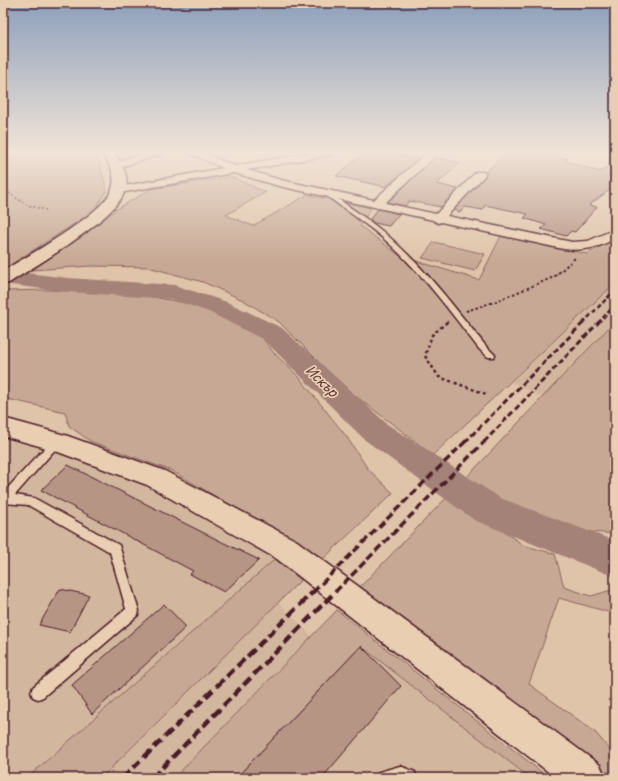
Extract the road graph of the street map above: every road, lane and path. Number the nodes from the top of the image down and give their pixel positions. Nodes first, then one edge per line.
1 (8, 188) edge
2 (128, 188) edge
3 (301, 188) edge
4 (393, 188) edge
5 (467, 188) edge
6 (119, 190) joint
7 (329, 195) junction
8 (376, 205) junction
9 (46, 210) dead end
10 (438, 219) junction
11 (615, 232) edge
12 (577, 247) junction
13 (3, 279) edge
14 (455, 314) junction
15 (491, 355) dead end
16 (486, 394) dead end
17 (3, 427) edge
18 (56, 442) junction
19 (5, 498) edge
20 (38, 692) dead end
21 (385, 778) edge
22 (409, 778) edge
23 (587, 778) edge

1 - 9 path
2 - 6 street
3 - 7 street
4 - 8 street
5 - 10 street
6 - 13 street
7 - 8 street
7 - 14 lane
8 - 10 street
10 - 12 street
11 - 12 street
12 - 14 path
14 - 15 lane
14 - 16 path
17 - 18 street
18 - 19 lane
18 - 23 street
19 - 20 lane
21 - 22 lane

